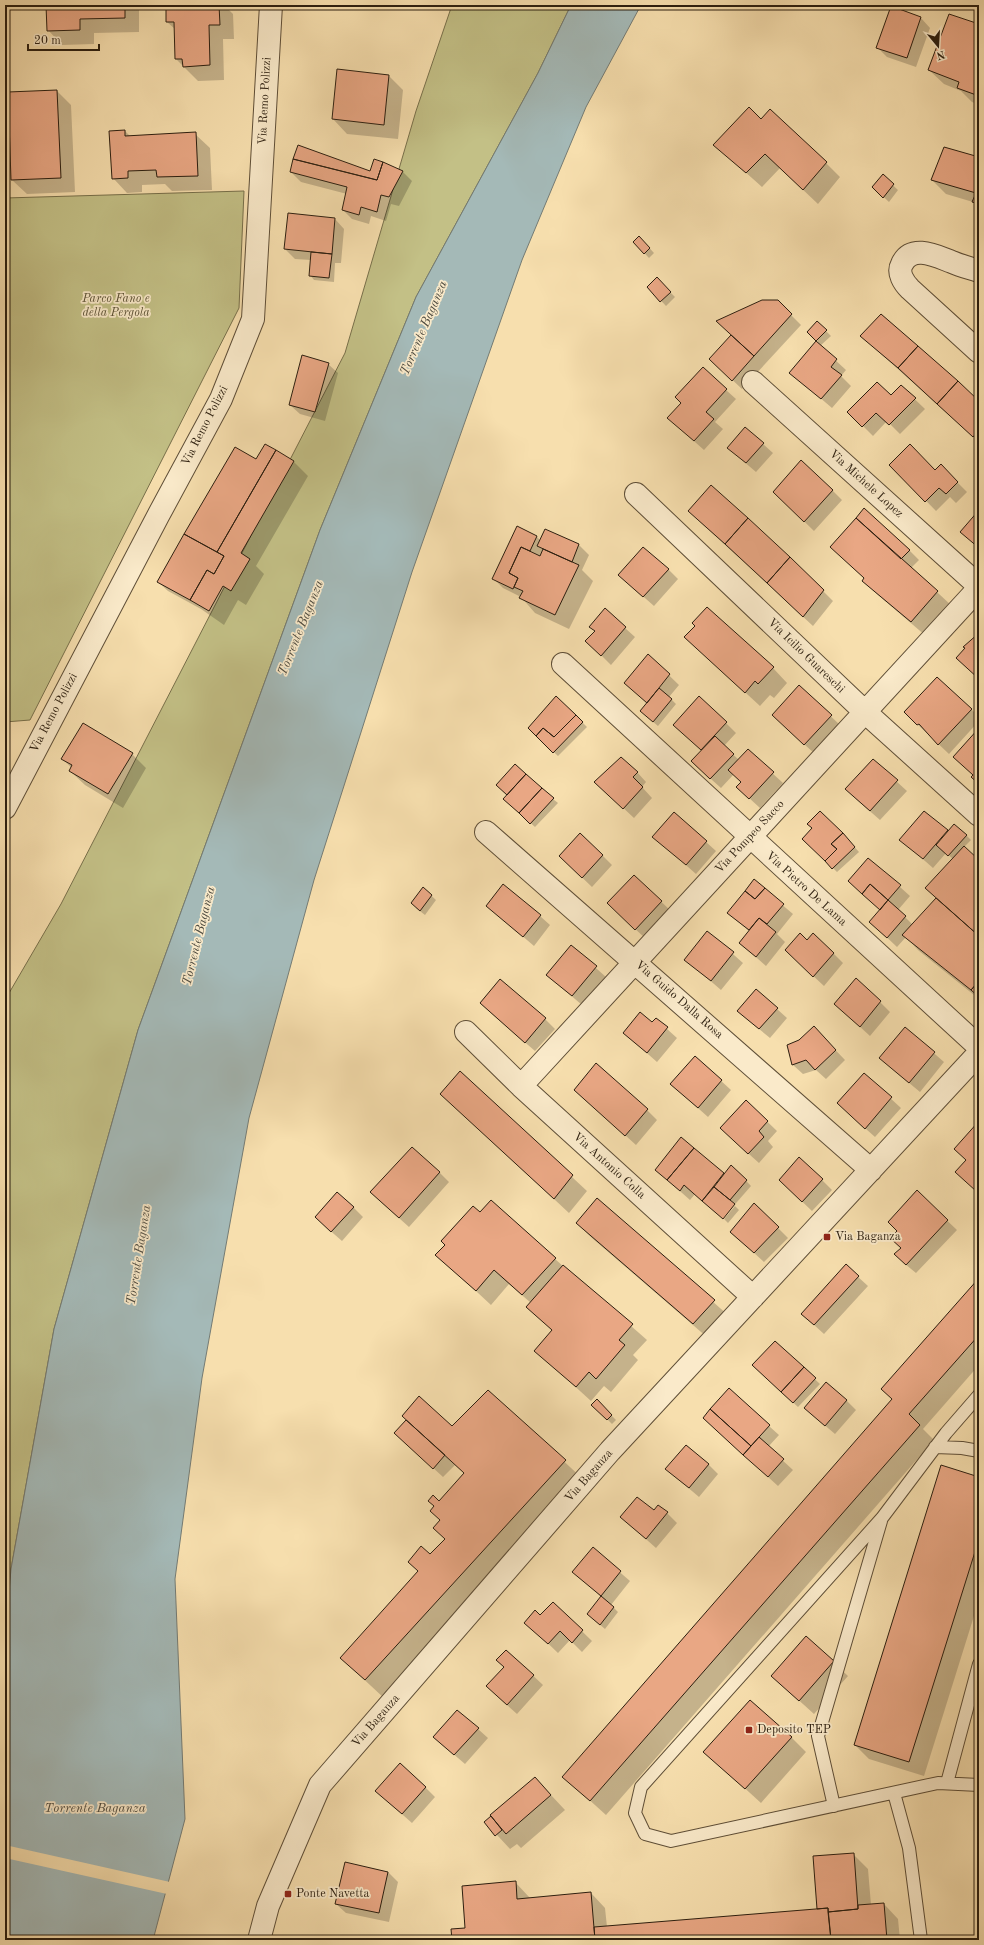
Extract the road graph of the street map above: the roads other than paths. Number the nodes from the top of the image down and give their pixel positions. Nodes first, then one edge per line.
1 (271, 5) edge
2 (979, 271) edge
3 (979, 352) edge
4 (753, 382) dead end
5 (636, 494) dead end
6 (979, 587) edge
7 (563, 664) dead end
8 (865, 712) junction
9 (5, 808) edge
10 (979, 815) edge
11 (486, 832) dead end
12 (750, 838) junction
13 (635, 962) junction
14 (466, 1032) dead end
15 (979, 1047) edge
16 (979, 1053) edge
17 (521, 1086) junction
18 (871, 1170) junction
19 (753, 1297) junction
20 (979, 1395) edge
21 (935, 1447) junction
22 (979, 1451) edge
23 (882, 1518) junction
24 (979, 1664) edge
25 (947, 1783) junction
26 (979, 1785) edge
27 (894, 1793) junction
28 (834, 1806) junction
29 (259, 1940) edge
30 (921, 1940) edge

1 - 9 street, Via Remo Polizzi
2 - 3 street
4 - 6 street, Via Michele Lopez
5 - 8 street, Via Icilio Guareschi
6 - 8 street, Via Pompeo Sacco
7 - 12 street, Via Pietro De Lama
8 - 10 street, Via Icilio Guareschi
8 - 12 street, Via Pompeo Sacco
11 - 13 street, Via Guido Dalla Rosa
12 - 13 street, Via Pompeo Sacco
12 - 15 street, Via Pietro De Lama
13 - 17 street, Via Pompeo Sacco
13 - 18 street, Via Guido Dalla Rosa
14 - 17 street, Via Antonio Colla
16 - 18 street, Via Baganza
17 - 19 street, Via Antonio Colla
18 - 19 street, Via Baganza
19 - 29 street, Via Baganza
20 - 21 lane
21 - 22 lane
21 - 23 lane
23 - 28 lane
23 - 28 lane
24 - 25 lane
25 - 26 lane
25 - 27 lane
27 - 28 lane
27 - 30 lane

